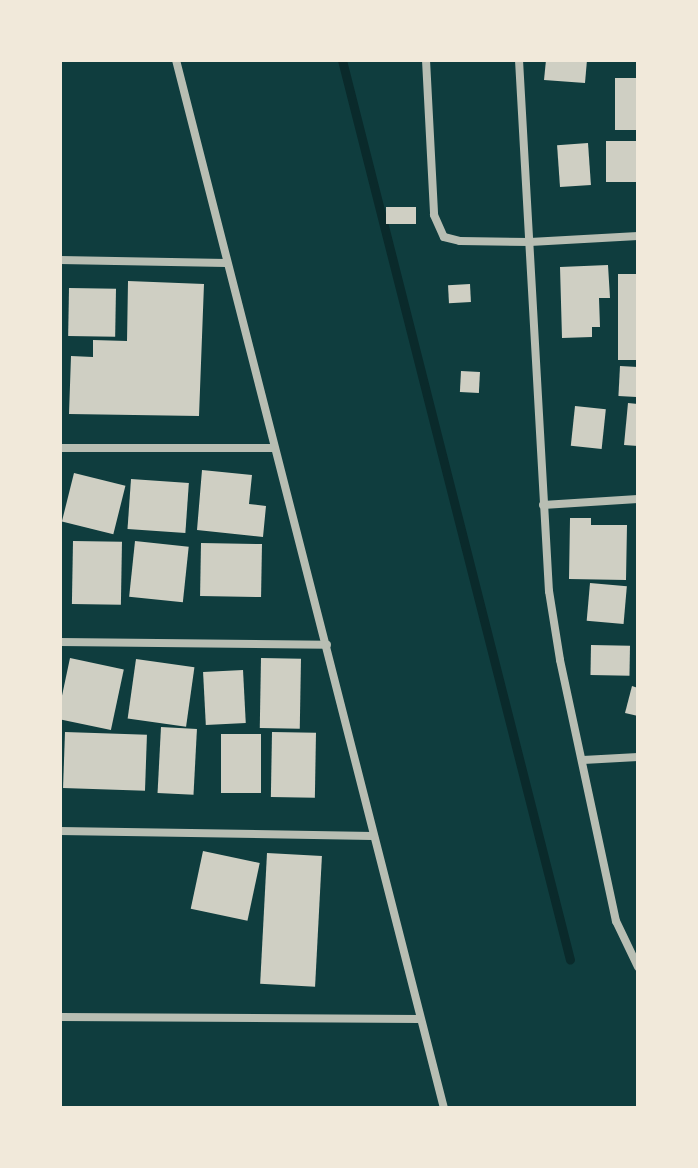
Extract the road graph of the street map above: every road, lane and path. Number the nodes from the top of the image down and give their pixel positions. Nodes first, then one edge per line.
1 (176, 60) edge
2 (426, 60) edge
3 (519, 60) edge
4 (638, 236) edge
5 (530, 242) junction
6 (60, 260) edge
7 (226, 263) junction
8 (60, 448) edge
9 (274, 448) junction
10 (638, 499) edge
11 (543, 505) junction
12 (60, 642) edge
13 (327, 645) junction
14 (638, 757) edge
15 (583, 760) junction
16 (60, 831) edge
17 (373, 836) junction
18 (638, 967) edge
19 (60, 1017) edge
20 (420, 1019) junction
21 (444, 1108) edge

1 - 7 street
2 - 5 street
3 - 5 street
4 - 5 street
5 - 11 street
6 - 7 street
7 - 9 street
8 - 9 street
9 - 13 street
10 - 11 street
11 - 15 street
12 - 13 street
13 - 17 street
14 - 15 street
15 - 18 street
16 - 17 street
17 - 20 street
19 - 20 street
20 - 21 street

